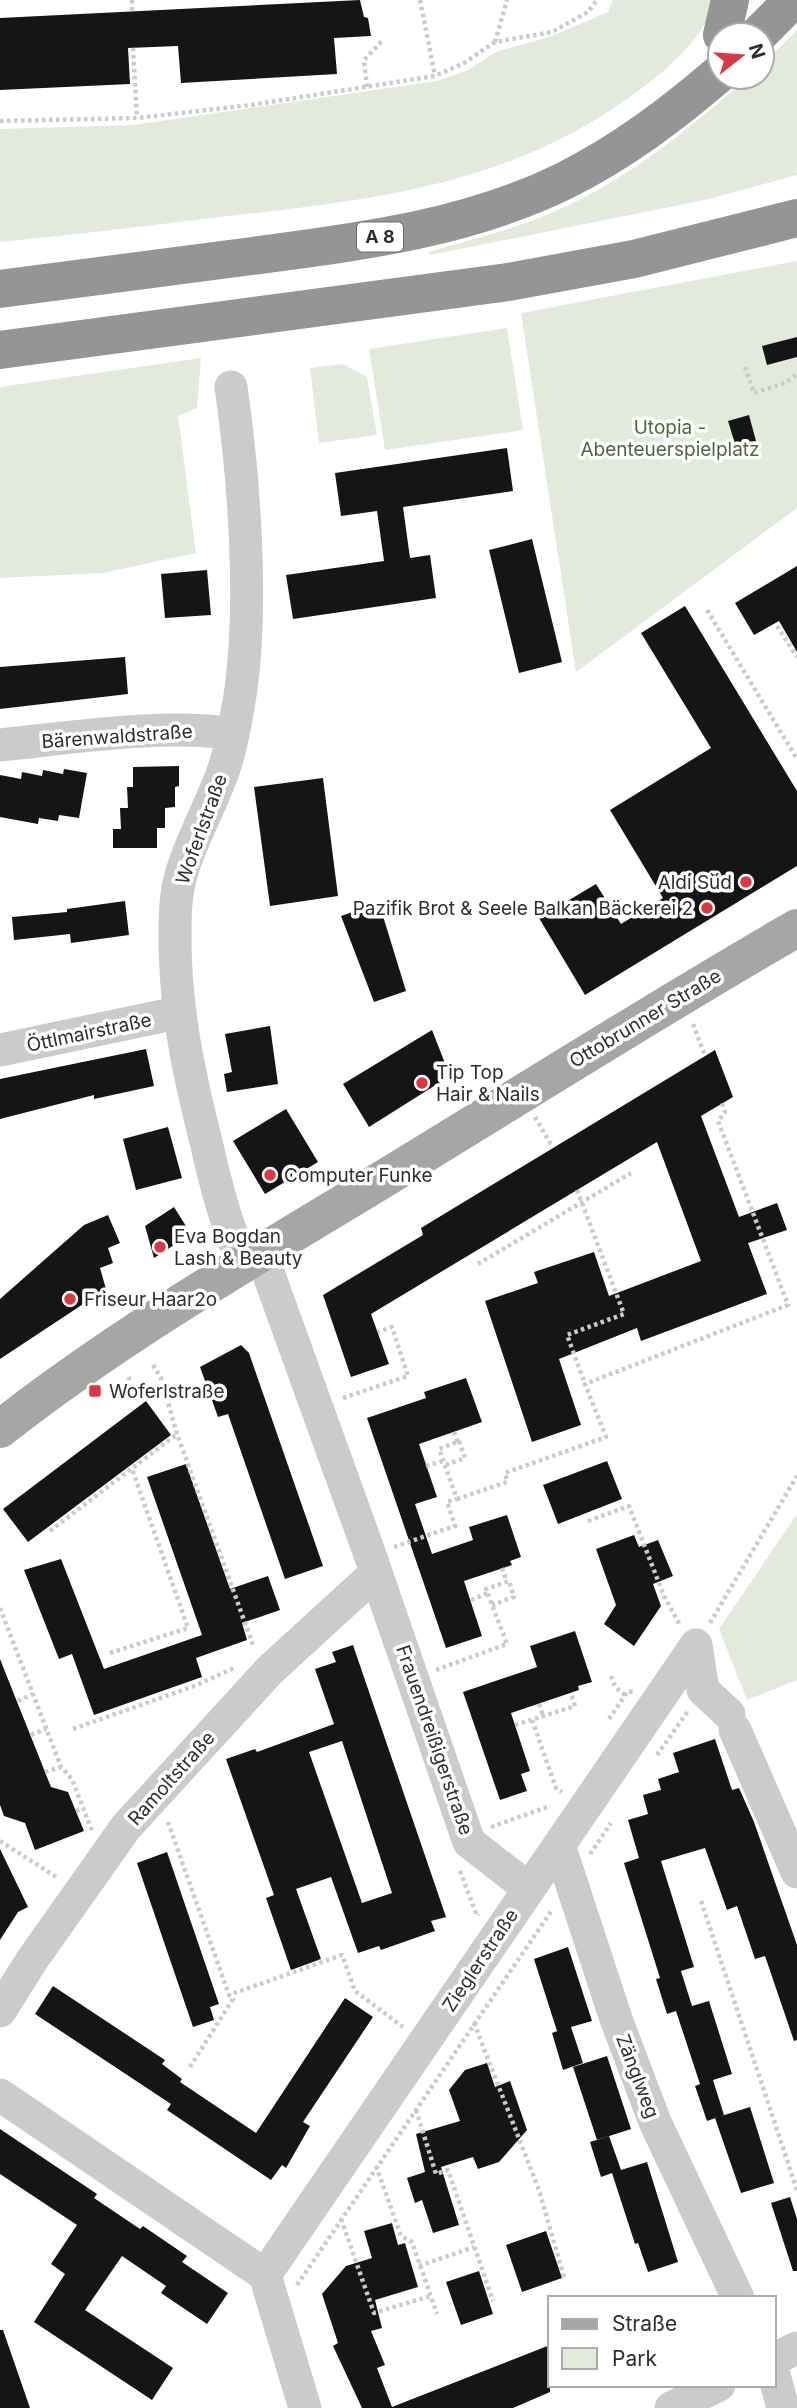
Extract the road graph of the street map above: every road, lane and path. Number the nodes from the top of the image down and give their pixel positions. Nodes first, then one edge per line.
1 (132, 0) edge
2 (420, 0) edge
3 (507, 0) edge
4 (597, 0) edge
5 (730, 0) edge
6 (793, 0) edge
7 (132, 12) dead end
8 (725, 21) edge
9 (772, 21) edge
10 (382, 41) dead end
11 (495, 42) junction
12 (134, 48) dead end
13 (435, 76) junction
14 (706, 85) edge
15 (367, 87) junction
16 (137, 118) junction
17 (0, 121) edge
18 (797, 218) edge
19 (0, 289) edge
20 (0, 350) edge
21 (745, 367) dead end
22 (797, 374) edge
23 (231, 387) dead end
24 (707, 610) dead end
25 (777, 626) dead end
26 (797, 657) edge
27 (233, 734) junction
28 (0, 745) edge
29 (797, 759) edge
30 (797, 928) edge
31 (177, 1013) junction
32 (690, 1016) dead end
33 (0, 1050) edge
34 (705, 1056) dead end
35 (722, 1103) dead end
36 (533, 1113) dead end
37 (553, 1148) dead end
38 (631, 1173) dead end
39 (578, 1190) dead end
40 (584, 1202) junction
41 (252, 1258) junction
42 (478, 1264) dead end
43 (378, 1332) dead end
44 (153, 1366) dead end
45 (586, 1384) junction
46 (318, 1406) junction
47 (0, 1429) edge
48 (454, 1432) dead end
49 (177, 1434) junction
50 (458, 1442) junction
51 (444, 1463) junction
52 (426, 1466) dead end
53 (132, 1469) junction
54 (797, 1476) edge
55 (457, 1499) junction
56 (588, 1521) dead end
57 (50, 1531) dead end
58 (373, 1565) junction
59 (502, 1568) dead end
60 (507, 1582) junction
61 (488, 1593) junction
62 (471, 1600) dead end
63 (492, 1605) junction
64 (0, 1608) edge
65 (687, 1634) junction
66 (110, 1653) dead end
67 (257, 1657) dead end
68 (245, 1663) dead end
69 (611, 1676) dead end
70 (412, 1678) junction
71 (570, 1693) dead end
72 (33, 1694) junction
73 (625, 1695) junction
74 (660, 1698) junction
75 (18, 1701) dead end
76 (539, 1704) dead end
77 (543, 1717) junction
78 (532, 1720) junction
79 (515, 1725) dead end
80 (603, 1727) dead end
81 (46, 1729) junction
82 (73, 1729) dead end
83 (31, 1735) dead end
84 (61, 1767) junction
85 (45, 1772) dead end
86 (568, 1780) dead end
87 (153, 1798) junction
88 (572, 1800) junction
89 (550, 1806) junction
90 (83, 1808) junction
91 (76, 1811) dead end
92 (551, 1832) junction
93 (93, 1835) dead end
94 (498, 1835) dead end
95 (0, 1841) edge
96 (459, 1869) dead end
97 (797, 1872) edge
98 (518, 1880) junction
99 (80, 1890) junction
100 (701, 1901) dead end
101 (229, 1995) junction
102 (0, 2011) edge
103 (474, 2023) dead end
104 (423, 2043) junction
105 (190, 2067) dead end
106 (0, 2095) edge
107 (420, 2103) dead end
108 (416, 2109) junction
109 (376, 2166) junction
110 (797, 2190) edge
111 (341, 2218) junction
112 (474, 2247) junction
113 (419, 2266) junction
114 (265, 2275) junction
115 (564, 2277) dead end
116 (431, 2296) junction
117 (737, 2296) edge
118 (493, 2301) dead end
119 (437, 2314) dead end
120 (276, 2315) junction
121 (797, 2348) edge
122 (776, 2358) edge
123 (776, 2382) edge
124 (715, 2387) edge
125 (305, 2408) edge
126 (671, 2408) edge
127 (783, 2408) edge

1 - 7 path
2 - 13 path
3 - 11 path
4 - 11 path
5 - 8 highway
6 - 9 highway
10 - 15 path
11 - 13 path
12 - 16 path
13 - 15 path
14 - 19 highway, A 8
15 - 16 path
16 - 17 path
18 - 20 highway
21 - 22 path
23 - 27 street, Woferlstraße
24 - 29 path
25 - 26 path
27 - 28 street, Bärenwaldstraße
27 - 31 street, Woferlstraße
30 - 41 main road, Ottobrunner Straße
31 - 33 street, Öttlmairstraße
31 - 41 street, Woferlstraße
32 - 34 path
35 - 45 path
36 - 37 path
38 - 40 path
39 - 40 path
40 - 42 path
40 - 45 path
41 - 46 street, Frauendreißigerstraße
41 - 47 main road, Ottobrunner Straße
43 - 46 path
44 - 49 path
45 - 55 path
46 - 58 street, Frauendreißigerstraße
48 - 50 path
49 - 53 path
49 - 67 path
50 - 51 path
50 - 51 path
51 - 52 path
51 - 55 path
53 - 57 path
53 - 66 path
54 - 65 path
55 - 58 path
56 - 65 path
58 - 70 street, Frauendreißigerstraße
58 - 87 street, Ramoltstraße
59 - 60 path
60 - 61 path
60 - 63 path
61 - 62 path
61 - 63 path
63 - 70 path
64 - 72 path
65 - 74 street, Zieglerstraße
65 - 97 street
68 - 82 path
69 - 73 path
70 - 98 street, Frauendreißigerstraße
71 - 77 path
72 - 75 path
72 - 81 path
73 - 74 path
73 - 80 path
74 - 88 street, Zieglerstraße
76 - 77 path
77 - 78 path
78 - 79 path
78 - 88 path
81 - 83 path
81 - 84 path
84 - 85 path
84 - 90 path
86 - 88 path
87 - 99 street, Ramoltstraße
87 - 101 path
88 - 89 path
88 - 92 street, Zieglerstraße
89 - 92 path
89 - 94 path
90 - 91 path
90 - 93 path
92 - 98 street, Zieglerstraße
92 - 117 street, Zänglweg
95 - 99 path
96 - 98 path
98 - 104 street, Zieglerstraße
99 - 102 street, Ramoltstraße
100 - 110 path
101 - 104 path
101 - 105 path
103 - 115 path
104 - 114 street, Zieglerstraße
106 - 114 street
107 - 108 path
108 - 109 path
108 - 112 path
109 - 111 path
109 - 113 path
111 - 116 path
111 - 120 path
112 - 113 path
112 - 118 path
113 - 116 path
114 - 120 street
116 - 119 path
120 - 125 street
121 - 122 street
123 - 127 street
124 - 126 street

